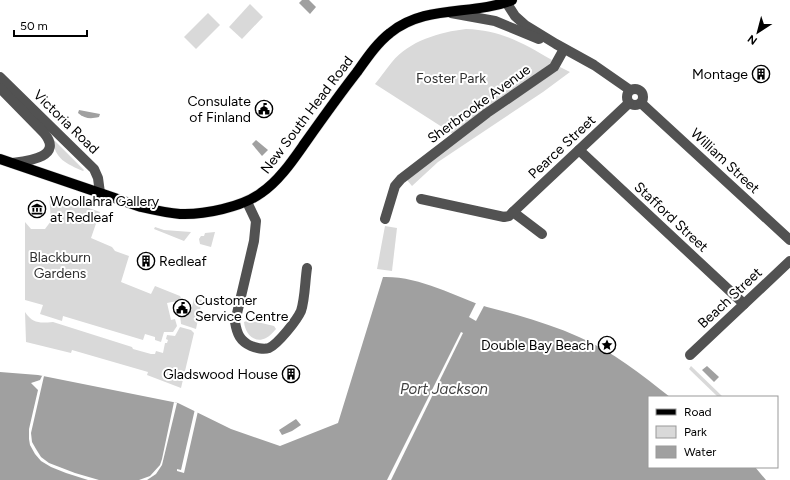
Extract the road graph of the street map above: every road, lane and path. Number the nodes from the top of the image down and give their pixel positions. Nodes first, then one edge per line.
1 (509, 1) edge
2 (444, 12) junction
3 (560, 46) junction
4 (0, 77) edge
5 (0, 88) edge
6 (630, 90) junction
7 (629, 103) junction
8 (641, 103) junction
9 (579, 150) junction
10 (0, 159) edge
11 (13, 163) junction
12 (100, 193) junction
13 (421, 199) dead end
14 (247, 202) junction
15 (513, 212) junction
16 (385, 219) dead end
17 (542, 234) dead end
18 (790, 240) edge
19 (790, 261) edge
20 (307, 268) dead end
21 (744, 304) junction
22 (690, 355) dead end

1 - 2 main road, New South Head Road
1 - 3 street
2 - 3 street
2 - 14 main road, New South Head Road
3 - 6 street
3 - 16 street, Sherbrooke Avenue
4 - 12 street, Victoria Road
5 - 11 street
6 - 7 street
6 - 8 street
7 - 8 street
7 - 9 street, Pearce Street
8 - 18 street, William Street
9 - 15 street, Pearce Street
9 - 21 street, Stafford Street
10 - 11 main road, New South Head Road
11 - 12 main road, New South Head Road
12 - 14 main road, New South Head Road
13 - 15 street
14 - 20 street
15 - 17 street
19 - 21 street, Beach Street
21 - 22 street, Beach Street

